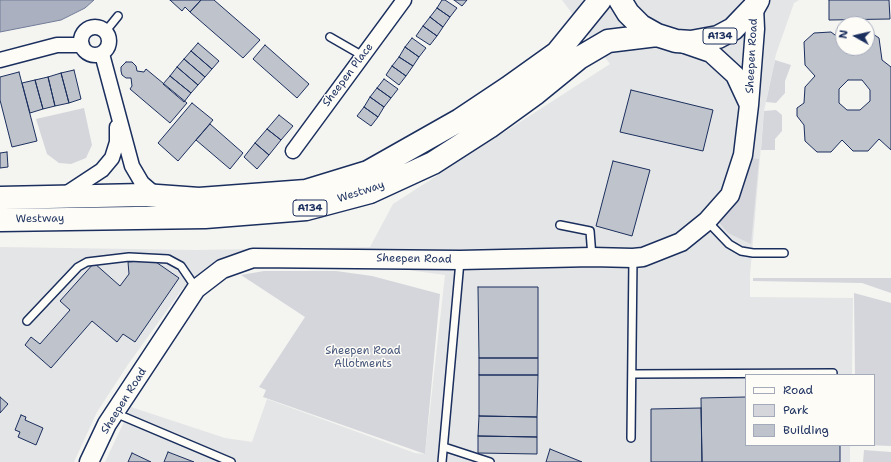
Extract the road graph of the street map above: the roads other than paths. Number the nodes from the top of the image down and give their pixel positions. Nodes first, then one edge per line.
1 (404, 0) edge
2 (600, 0) edge
3 (620, 0) edge
4 (756, 4) edge
5 (118, 16) dead end
6 (105, 32) junction
7 (330, 37) dead end
8 (666, 38) junction
9 (82, 45) junction
10 (363, 56) junction
11 (102, 57) junction
12 (0, 60) edge
13 (749, 106) junction
14 (117, 112) junction
15 (293, 151) dead end
16 (62, 196) junction
17 (158, 196) junction
18 (0, 198) edge
19 (0, 220) edge
20 (707, 221) junction
21 (560, 225) dead end
22 (784, 253) dead end
23 (592, 257) junction
24 (632, 258) junction
25 (460, 260) junction
26 (196, 288) junction
27 (27, 321) dead end
28 (833, 373) dead end
29 (632, 374) junction
30 (115, 413) junction
31 (631, 438) dead end
32 (444, 447) junction
33 (89, 462) edge
34 (231, 462) edge
35 (442, 462) edge
36 (490, 462) edge

1 - 10 street, Sheepen Place
2 - 17 main road, Westway / A134
3 - 8 main road, A134
4 - 8 main road, A134
4 - 13 street, Sheepen Road
5 - 6 lane
6 - 9 street
6 - 11 street
7 - 10 lane
8 - 13 street, Sheepen Road
8 - 19 main road, Westway / A134
9 - 11 street
9 - 12 street
10 - 15 street, Sheepen Place
11 - 14 street
13 - 20 street, Sheepen Road
14 - 16 street
14 - 17 street
16 - 17 main road, Westway / A134
16 - 18 main road, Westway / A134
20 - 22 lane
20 - 24 street, Sheepen Road
21 - 23 lane
23 - 24 street, Sheepen Road
23 - 25 street, Sheepen Road
24 - 29 lane
25 - 26 street, Sheepen Road
25 - 32 lane
26 - 27 lane
26 - 30 street, Sheepen Road
28 - 29 lane
29 - 31 lane
30 - 33 street, Sheepen Road
30 - 34 lane
32 - 35 lane
32 - 36 lane

